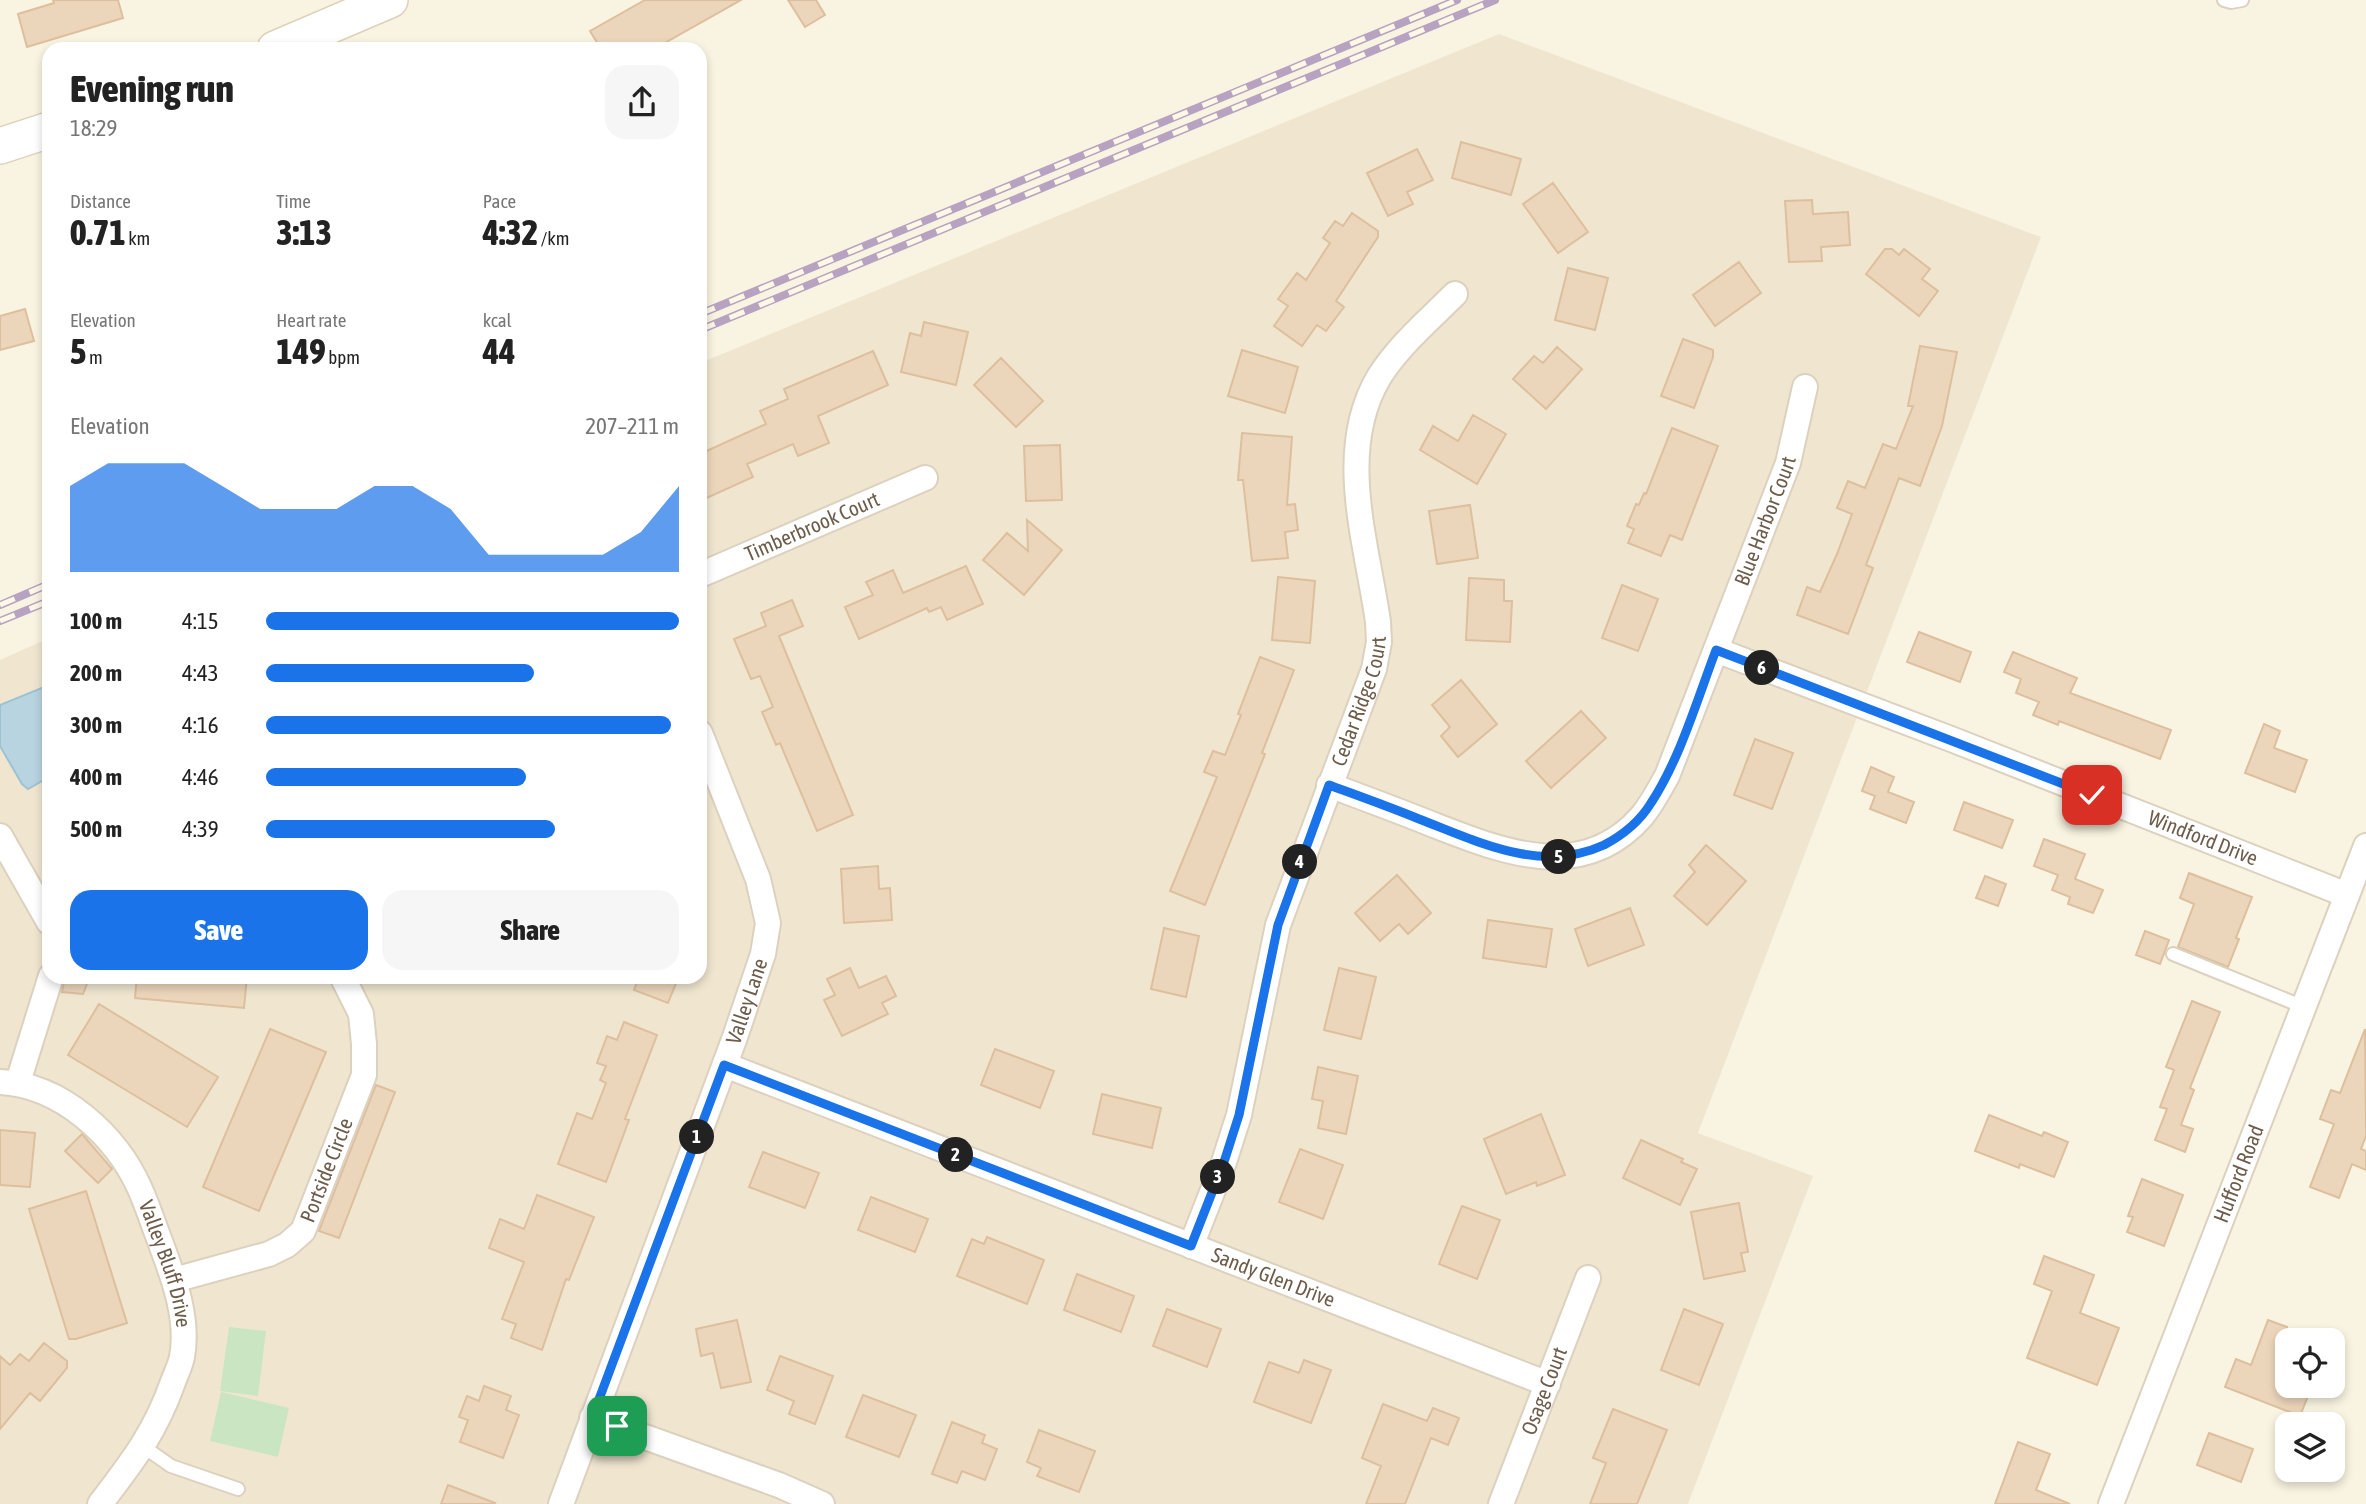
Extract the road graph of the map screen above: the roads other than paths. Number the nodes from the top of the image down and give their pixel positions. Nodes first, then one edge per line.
1 (390, 0) edge
2 (2224, 0) edge
3 (2242, 0) edge
4 (291, 42) edge
5 (42, 132) edge
6 (0, 146) edge
7 (1455, 294) dead end
8 (1805, 387) dead end
9 (925, 478) dead end
10 (707, 572) edge
11 (1716, 650) junction
12 (707, 751) edge
13 (1329, 785) junction
14 (0, 836) edge
15 (2366, 846) edge
16 (2347, 895) junction
17 (42, 910) edge
18 (2172, 954) dead end
19 (48, 984) edge
20 (346, 984) edge
21 (2304, 1007) junction
22 (724, 1065) junction
23 (9, 1082) edge
24 (1191, 1246) junction
25 (1588, 1278) dead end
26 (174, 1280) junction
27 (1548, 1384) junction
28 (592, 1418) junction
29 (144, 1447) junction
30 (238, 1489) dead end
31 (100, 1504) edge
32 (561, 1504) edge
33 (822, 1504) edge
34 (1501, 1504) edge
35 (2111, 1504) edge

1 - 4 main road
2 - 3 lane
5 - 6 main road
7 - 13 street, Cedar Ridge Court
8 - 11 street, Blue Harbor Court
9 - 10 street, Timberbrook Court
11 - 13 street, Blue Harbor Court
11 - 16 street, Windford Drive
12 - 22 street, Valley Lane
13 - 24 street, Cedar Ridge Court
14 - 17 street
15 - 16 street, Hufford Road
16 - 21 street, Hufford Road
18 - 21 lane
19 - 23 street
20 - 26 street, Portside Circle
21 - 35 street, Hufford Road
22 - 24 street, Sandy Glen Drive
22 - 28 street, Valley Lane
23 - 26 street, Valley Bluff Drive
24 - 27 street, Sandy Glen Drive
25 - 27 street, Osage Court
26 - 29 street, Valley Bluff Drive
27 - 34 street, Osage Court
28 - 32 street, Valley Lane
28 - 33 street
29 - 30 lane
29 - 31 street, Valley Bluff Drive

